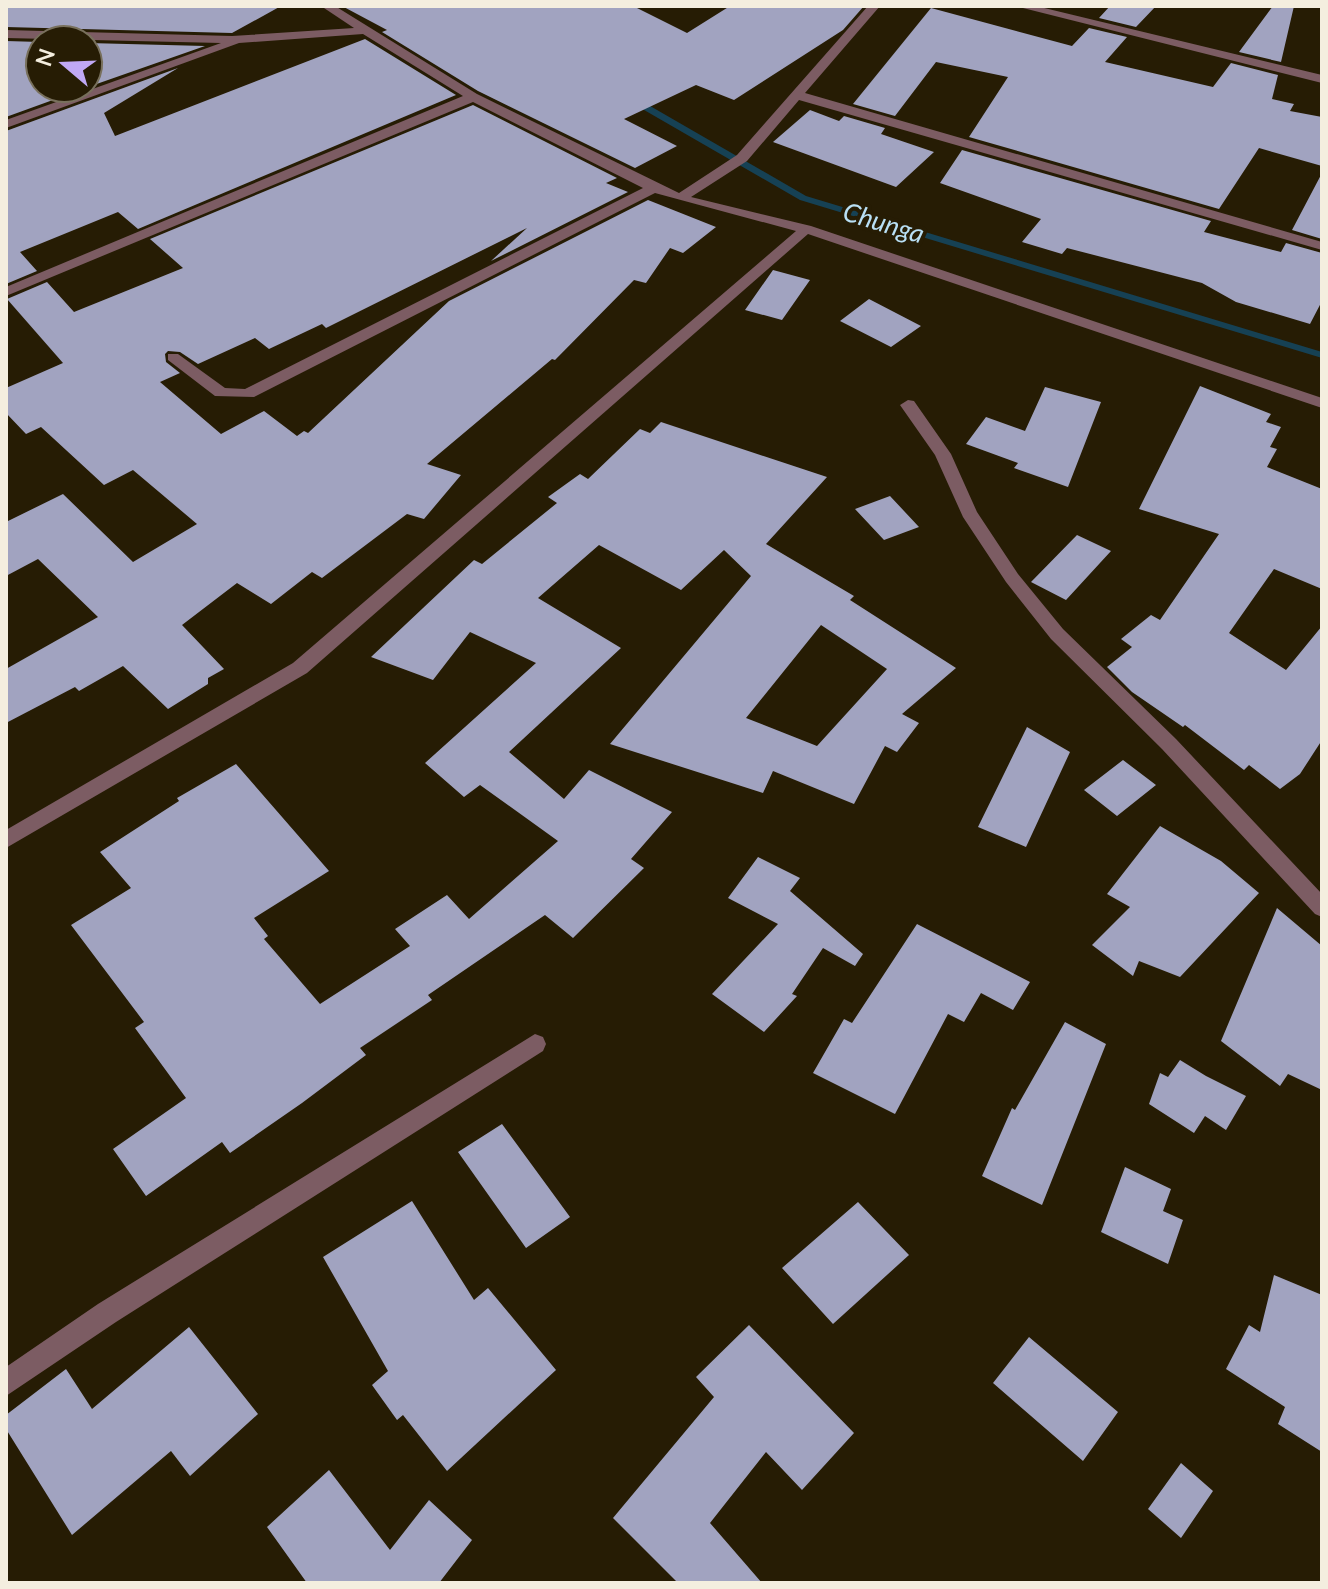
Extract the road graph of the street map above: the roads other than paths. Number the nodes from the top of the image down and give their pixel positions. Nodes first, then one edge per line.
1 (327, 6) edge
2 (874, 6) edge
3 (1021, 6) edge
4 (366, 30) junction
5 (6, 34) edge
6 (241, 40) junction
7 (1322, 79) edge
8 (797, 95) junction
9 (473, 97) junction
10 (6, 124) edge
11 (654, 188) junction
12 (680, 198) junction
13 (806, 229) junction
14 (1322, 246) edge
15 (6, 292) edge
16 (173, 357) dead end
17 (1322, 403) edge
18 (908, 405) dead end
19 (6, 840) edge
20 (1322, 908) edge
21 (535, 1044) dead end
22 (6, 1383) edge

1 - 4 street
2 - 8 street
3 - 7 street
4 - 6 street
4 - 9 street
5 - 6 street
6 - 10 street
8 - 12 street
8 - 14 street
9 - 11 street
9 - 15 street
11 - 12 street
11 - 16 street
12 - 13 street
13 - 17 street
13 - 19 street
18 - 20 street
21 - 22 street

